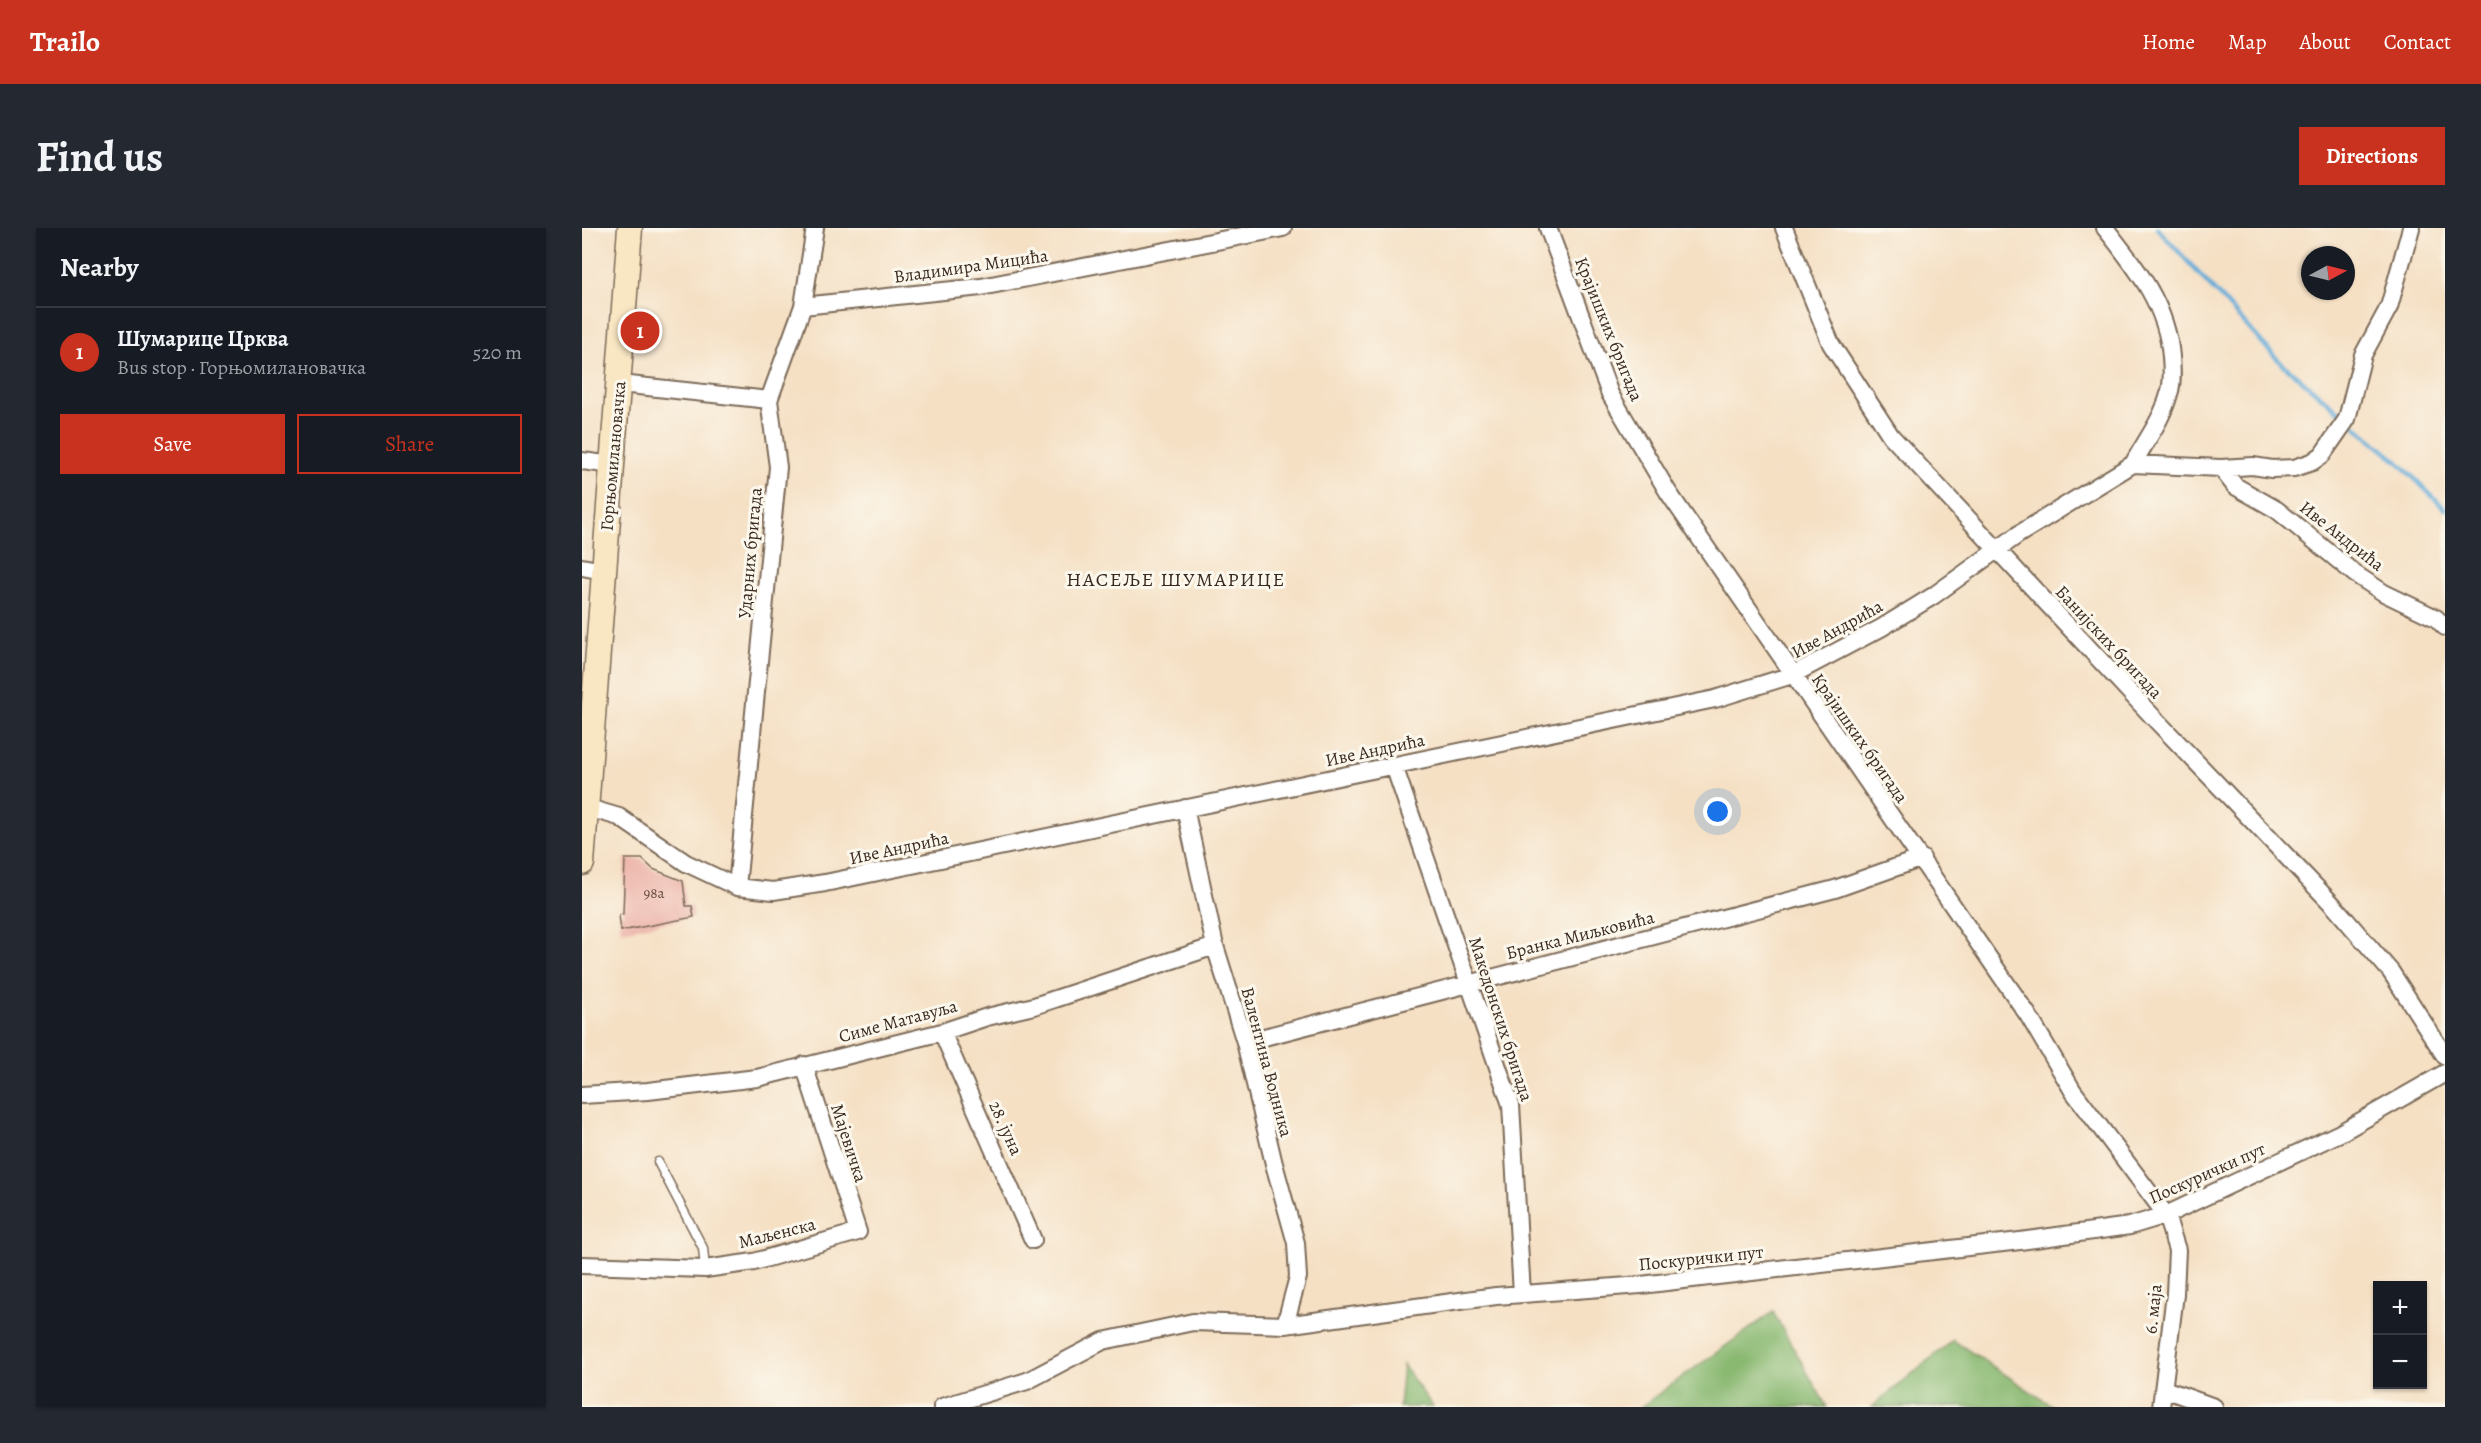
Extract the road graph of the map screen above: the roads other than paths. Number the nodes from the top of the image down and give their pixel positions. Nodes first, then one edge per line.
1 (630, 228) edge
2 (815, 228) edge
3 (1283, 228) edge
4 (1548, 228) edge
5 (1784, 228) edge
6 (2105, 228) edge
7 (2411, 228) edge
8 (803, 306) junction
9 (620, 384) junction
10 (769, 400) junction
11 (582, 461) edge
12 (2133, 464) junction
13 (613, 465) junction
14 (2221, 468) junction
15 (1995, 550) junction
16 (593, 569) edge
17 (2445, 627) edge
18 (1792, 675) junction
19 (1394, 766) junction
20 (584, 806) edge
21 (1185, 808) junction
22 (1922, 858) junction
23 (582, 862) edge
24 (737, 887) junction
25 (1215, 946) junction
26 (1471, 983) junction
27 (942, 1032) junction
28 (1245, 1042) junction
29 (2445, 1056) edge
30 (804, 1065) junction
31 (2445, 1073) edge
32 (582, 1095) edge
33 (658, 1162) dead end
34 (2166, 1215) junction
35 (858, 1232) joint
36 (1033, 1240) dead end
37 (582, 1265) edge
38 (705, 1269) junction
39 (1522, 1294) junction
40 (1285, 1325) junction
41 (2164, 1389) junction
42 (942, 1407) edge
43 (2161, 1407) edge
44 (2214, 1407) edge

1 - 9 main road, Горњомилановачка
2 - 8 street, Ударних бригада
3 - 8 street, Владимира Мицића
4 - 18 street, Крајишких бригада
5 - 15 street, Банијских бригада
6 - 12 street, Иве Андрића
7 - 14 street
8 - 10 street, Ударних бригада
9 - 10 street
9 - 13 main road, Горњомилановачка
10 - 24 street, Ударних бригада
11 - 13 street
12 - 14 street
12 - 15 street, Иве Андрића
13 - 16 main road, Горњомилановачка
14 - 17 street, Иве Андрића
15 - 18 street, Иве Андрића
15 - 29 street, Банијских бригада
16 - 20 main road, Горњомилановачка
18 - 19 street, Иве Андрића
18 - 22 street, Крајишких бригада
19 - 21 street, Иве Андрића
19 - 26 street, Македонских бригада
20 - 23 main road, Горњомилановачка
20 - 24 street, Иве Андрића
21 - 24 street, Иве Андрића
21 - 25 street, Валентина Водника
22 - 26 street, Бранка Миљковића
22 - 34 street, Крајишких бригада
25 - 27 street, Симе Матавуља
25 - 28 street, Валентина Водника
26 - 28 street, Бранка Миљковића
26 - 39 street, Македонских бригада
27 - 30 street, Симе Матавуља
27 - 36 street, 28. јуна
28 - 40 street, Валентина Водника
30 - 32 street, Симе Матавуља
30 - 35 street, Мајевичка
31 - 34 street, Поскурички пут
33 - 38 lane
34 - 39 street, Поскурички пут
34 - 41 street, 6. маја
35 - 38 street, Маљенска
37 - 38 street, Маљенска
39 - 40 street, Поскурички пут
40 - 42 street, Поскурички пут
41 - 43 street, 6. маја
41 - 44 street

